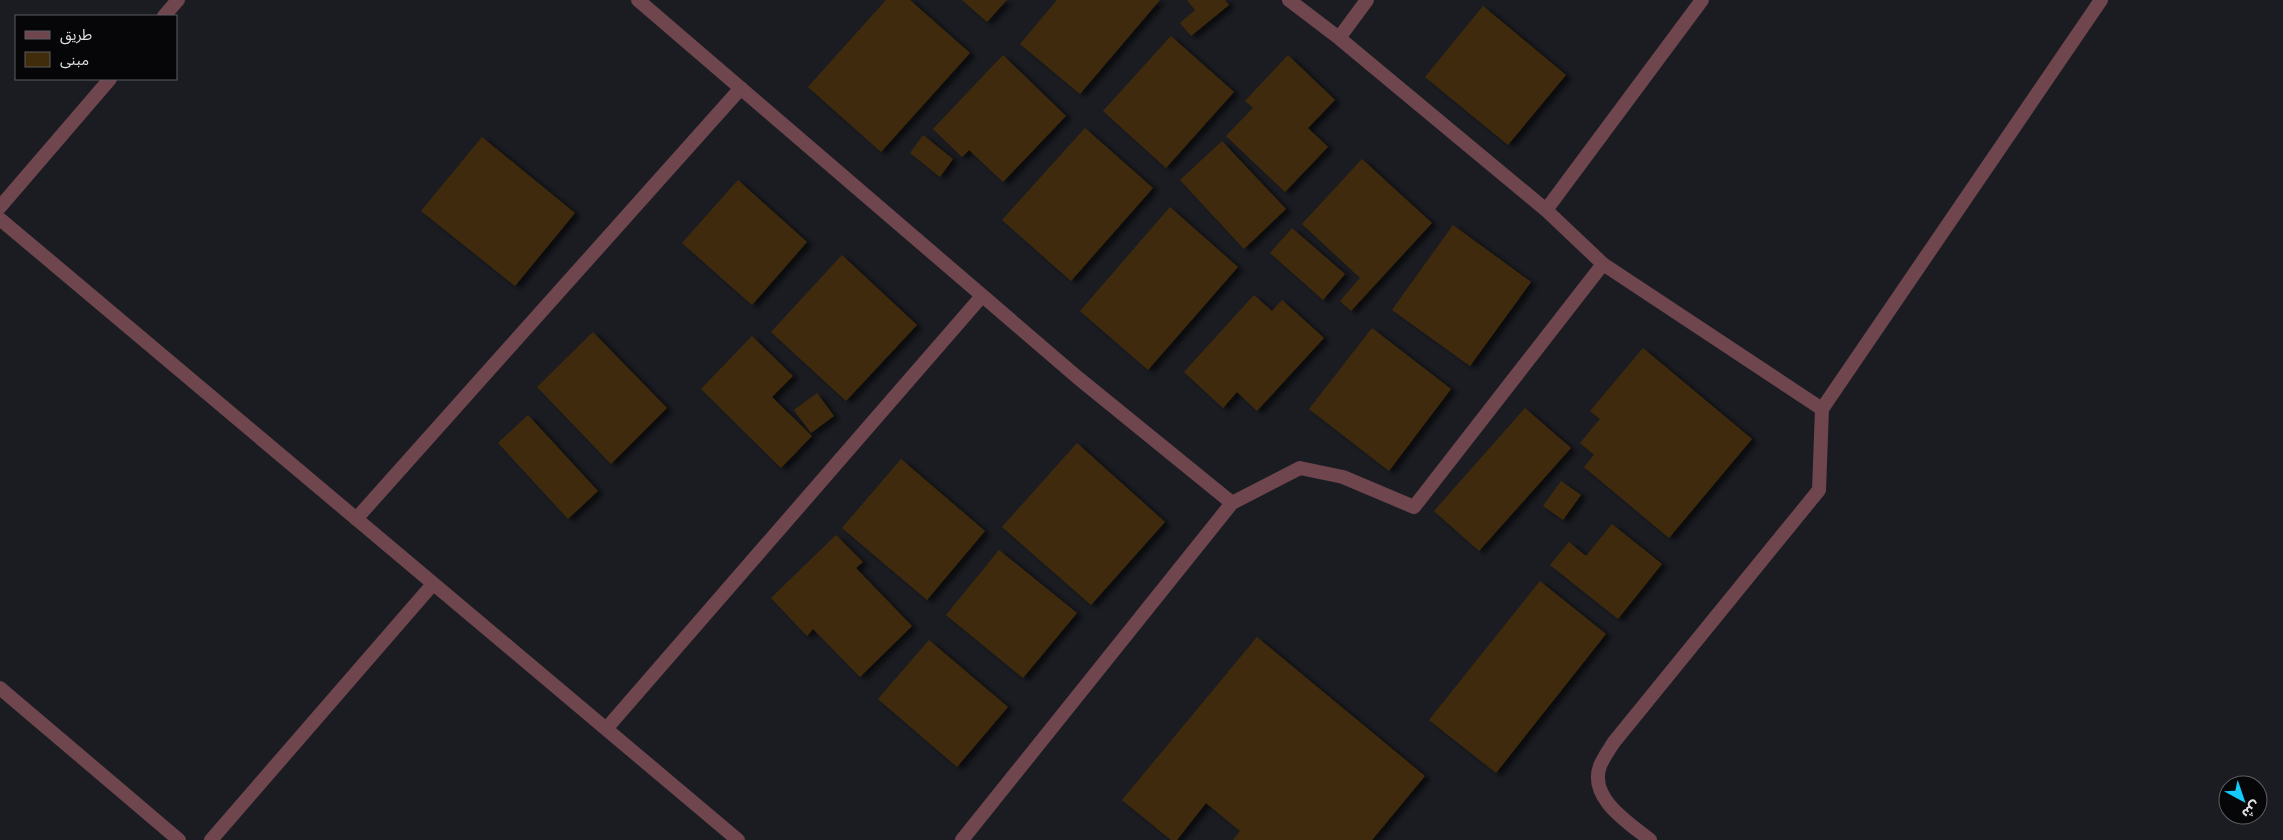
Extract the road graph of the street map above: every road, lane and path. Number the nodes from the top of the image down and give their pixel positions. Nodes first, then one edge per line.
1 (178, 0) edge
2 (638, 0) edge
3 (1289, 0) edge
4 (1367, 0) edge
5 (1702, 0) edge
6 (2100, 0) edge
7 (165, 15) edge
8 (1339, 38) junction
9 (109, 80) edge
10 (740, 88) junction
11 (0, 207) edge
12 (1546, 210) junction
13 (0, 219) edge
14 (1604, 264) junction
15 (982, 296) junction
16 (1822, 409) junction
17 (1232, 503) junction
18 (356, 519) junction
19 (433, 584) junction
20 (0, 688) edge
21 (606, 729) junction
22 (179, 840) edge
23 (211, 840) edge
24 (738, 840) edge
25 (962, 840) edge
26 (1650, 840) edge

1 - 7 street
2 - 10 street
3 - 8 street
4 - 8 street
5 - 12 street
6 - 16 street
8 - 12 street
9 - 11 street
10 - 15 street
10 - 18 street
12 - 14 street
13 - 18 street
14 - 16 street
14 - 17 street
15 - 17 street
15 - 21 street
16 - 26 street
17 - 25 street
18 - 19 street
19 - 21 street
19 - 23 street
20 - 22 street
21 - 24 street

